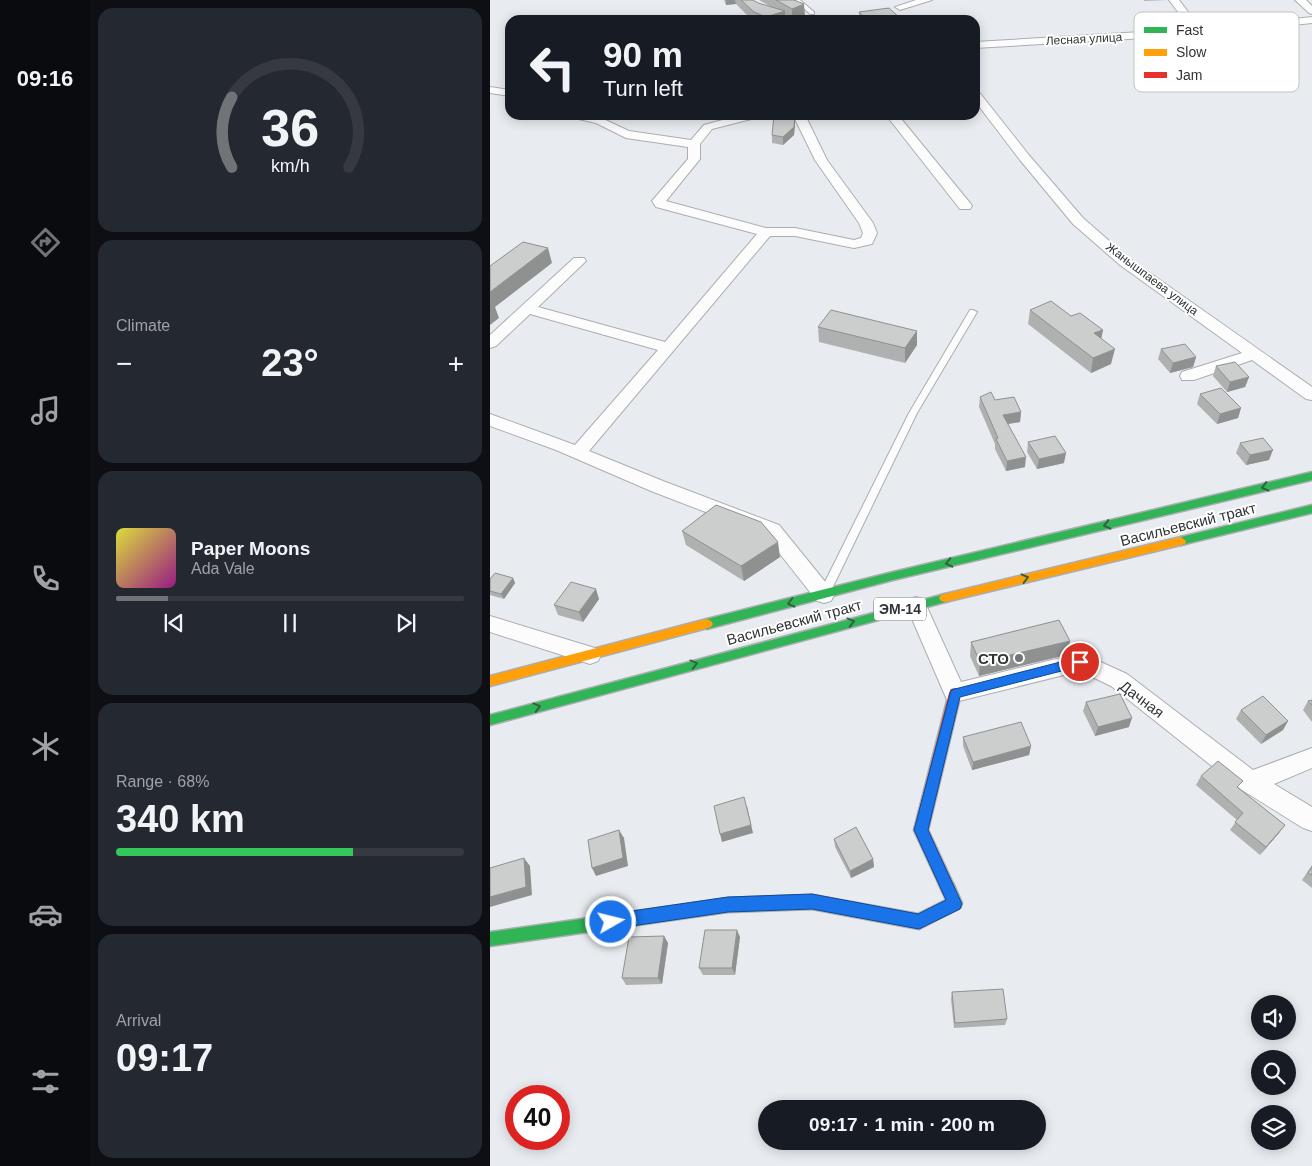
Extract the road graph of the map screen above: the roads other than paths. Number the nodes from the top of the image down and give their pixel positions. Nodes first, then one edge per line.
1 (797, 0) edge
2 (927, 0) edge
3 (1174, 0) edge
4 (1300, 0) edge
5 (901, 7) edge
6 (1312, 11) edge
7 (1183, 12) edge
8 (812, 13) dead end
9 (1312, 20) edge
10 (1299, 21) edge
11 (1134, 36) edge
12 (980, 45) edge
13 (490, 90) edge
14 (505, 92) edge
15 (980, 100) edge
16 (599, 120) edge
17 (735, 120) edge
18 (801, 120) edge
19 (896, 120) edge
20 (694, 144) junction
21 (965, 206) dead end
22 (766, 232) junction
23 (579, 261) dead end
24 (527, 309) junction
25 (973, 312) dead end
26 (490, 343) edge
27 (668, 348) junction
28 (1255, 354) junction
29 (1188, 376) dead end
30 (1312, 395) edge
31 (490, 420) edge
32 (578, 452) junction
33 (1312, 476) edge
34 (1312, 509) edge
35 (824, 594) junction
36 (916, 605) junction
37 (490, 624) edge
38 (590, 654) junction
39 (490, 681) edge
40 (955, 693) junction
41 (490, 720) edge
42 (1312, 758) edge
43 (1250, 782) junction
44 (1312, 820) edge
45 (490, 939) edge

1 - 8 lane
2 - 5 street
3 - 7 street
4 - 6 street
9 - 10 street, Лесная улица
11 - 12 street, Лесная улица
13 - 14 street
15 - 28 street, Жанышпаева улица
16 - 20 street
17 - 20 street
18 - 22 street
19 - 21 street
20 - 22 street
22 - 27 street
23 - 24 street
24 - 26 street
24 - 27 street
25 - 35 lane
27 - 32 street
28 - 29 street
28 - 30 street, Жанышпаева улица
31 - 32 street
32 - 35 street
33 -> 35 main road, Васильевский тракт / ЭМ-14
36 -> 34 main road, Васильевский тракт / ЭМ-14
35 -> 38 main road, Васильевский тракт / ЭМ-14
36 - 40 street
41 -> 36 main road, Васильевский тракт / ЭМ-14
37 - 38 street
38 - 39 main road, Васильевский тракт / ЭМ-14
40 - 43 street, Дачная
40 - 45 main road
42 - 43 street
43 - 44 street, Дачная

